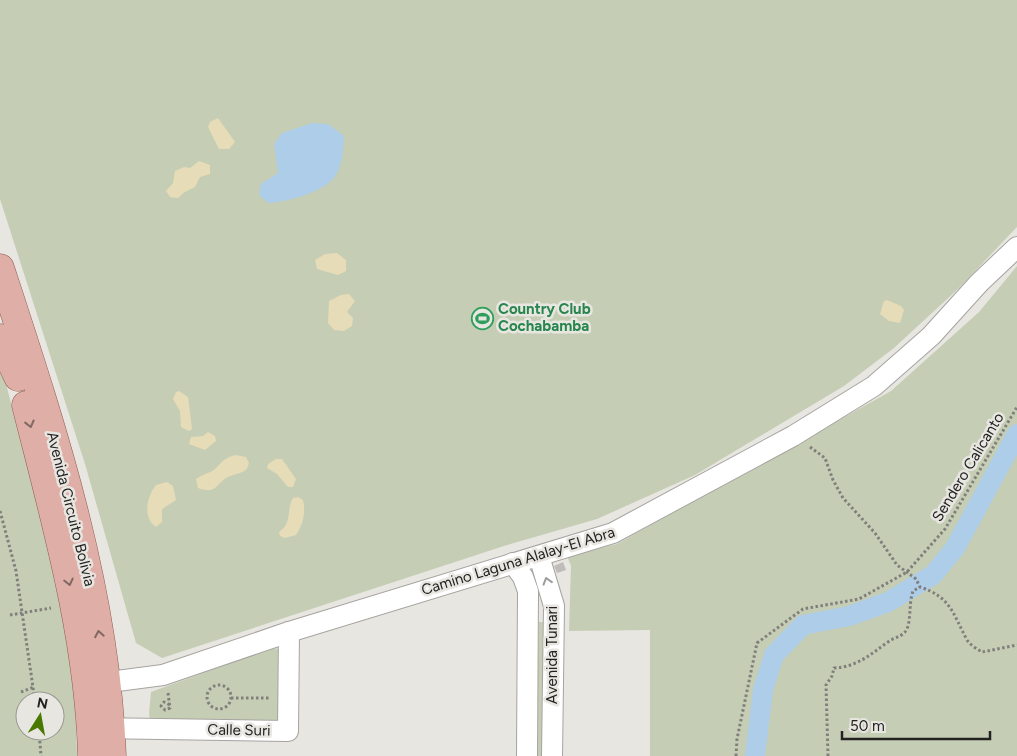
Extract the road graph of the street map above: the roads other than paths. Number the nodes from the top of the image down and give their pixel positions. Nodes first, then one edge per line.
1 (1017, 247) edge
2 (0, 268) edge
3 (0, 307) edge
4 (0, 338) edge
5 (18, 377) junction
6 (539, 556) junction
7 (513, 563) junction
8 (290, 632) junction
9 (98, 684) junction
10 (101, 728) junction
11 (92, 756) edge
12 (112, 756) edge
13 (527, 756) edge
14 (552, 756) edge

1 - 6 street, Camino Laguna Alalay-El Abra
9 -> 2 main road, Avenida Circuito Bolivia
3 - 5 main road, Avenida Circuito Bolivia
4 - 5 main road, Avenida Circuito Bolivia
5 -> 9 main road, Avenida Circuito Bolivia
6 - 7 street, Camino Laguna Alalay-El Abra
14 -> 6 street, Avenida Tunari
7 - 8 street, Camino Laguna Alalay-El Abra
7 - 13 street, Avenida Tunari
8 - 9 street, Camino Laguna Alalay-El Abra
8 - 10 street, Calle Suri
9 - 10 main road, Avenida Circuito Bolivia
10 - 11 main road, Avenida Circuito Bolivia
10 - 12 main road, Avenida Circuito Bolivia

